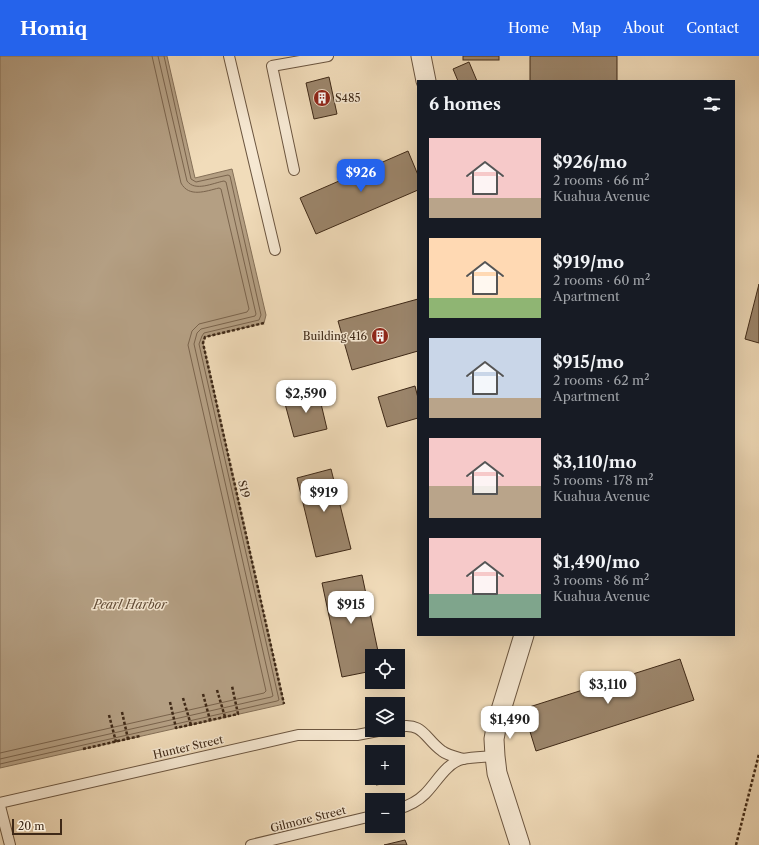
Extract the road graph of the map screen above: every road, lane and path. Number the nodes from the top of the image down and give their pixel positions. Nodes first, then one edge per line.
1 (229, 56) edge
2 (328, 56) edge
3 (421, 56) edge
4 (426, 80) edge
5 (294, 170) dead end
6 (275, 250) dead end
7 (264, 323) dead end
8 (524, 636) edge
9 (232, 686) dead end
10 (217, 690) dead end
11 (203, 694) dead end
12 (183, 698) dead end
13 (170, 702) dead end
14 (284, 704) dead end
15 (122, 712) dead end
16 (109, 715) dead end
17 (225, 717) junction
18 (210, 720) junction
19 (191, 725) junction
20 (405, 726) edge
21 (365, 733) edge
22 (140, 736) dead end
23 (128, 739) junction
24 (116, 742) junction
25 (83, 749) dead end
26 (759, 754) edge
27 (495, 756) junction
28 (462, 759) junction
29 (0, 803) edge
30 (0, 806) edge
31 (405, 806) edge
32 (365, 818) edge
33 (10, 845) edge
34 (251, 845) edge
35 (520, 845) edge
36 (736, 845) edge

1 - 6 lane
2 - 5 lane
3 - 4 street
7 - 14 path, S19
8 - 27 street
9 - 17 path
10 - 17 path
11 - 18 path
12 - 19 path
13 - 19 path
15 - 23 path
16 - 24 path
17 - 18 path
18 - 19 path
20 - 28 lane
21 - 29 lane, Hunter Street
22 - 23 path
23 - 24 path
24 - 25 path
26 - 36 path
27 - 28 lane
27 - 35 street
28 - 31 lane
30 - 33 lane
32 - 34 lane, Gilmore Street

